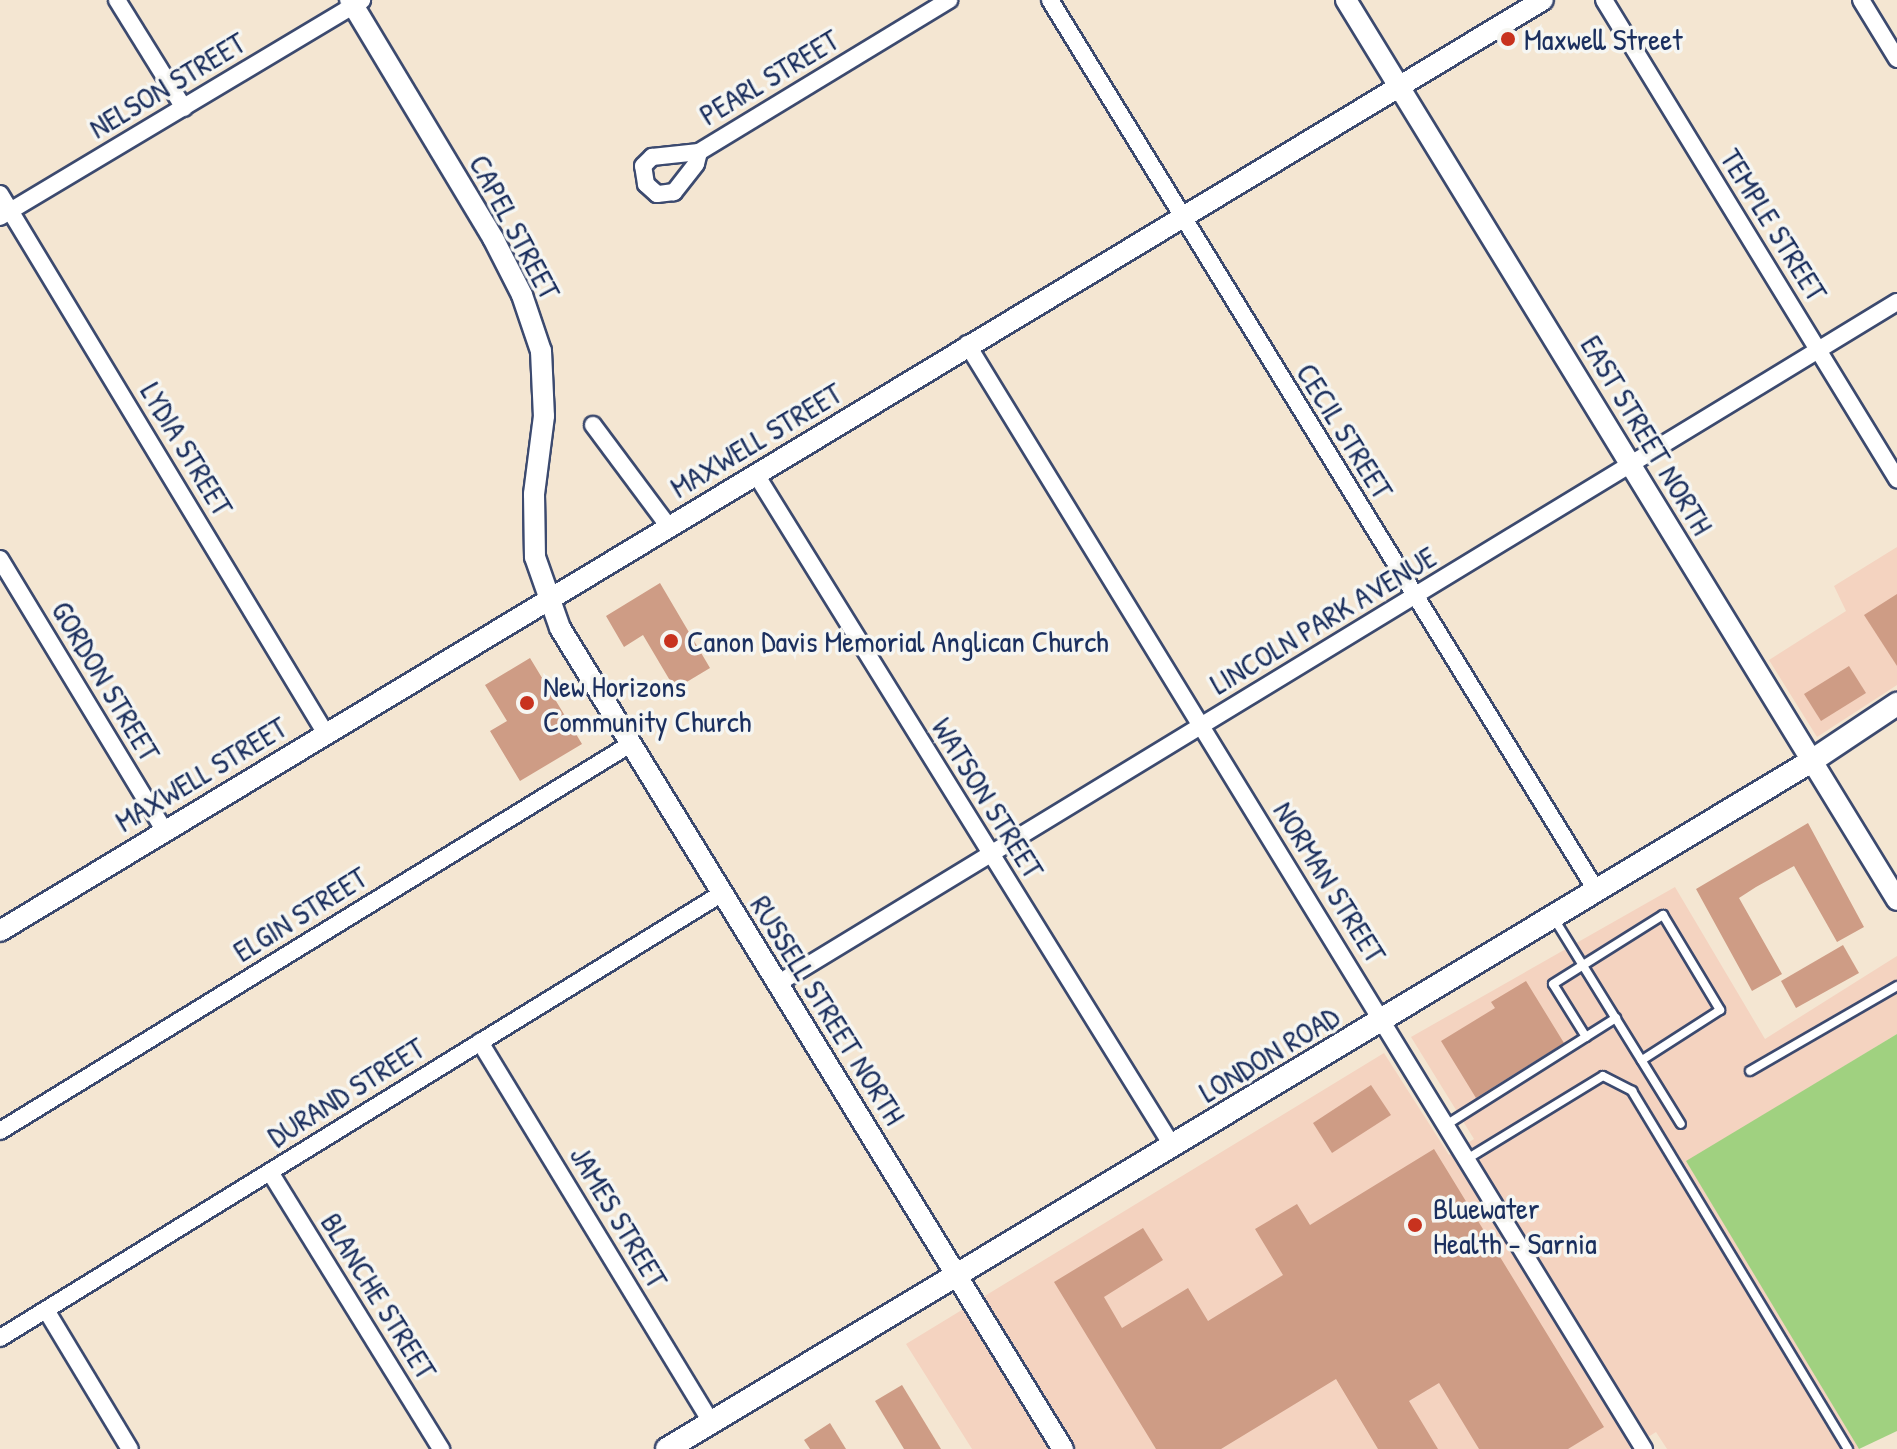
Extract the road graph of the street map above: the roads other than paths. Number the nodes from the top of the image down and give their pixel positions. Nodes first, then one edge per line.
1 (117, 0) edge
2 (949, 0) edge
3 (1050, 0) edge
4 (1346, 0) edge
5 (1543, 0) edge
6 (1604, 0) edge
7 (1861, 0) edge
8 (355, 2) edge
9 (1897, 59) edge
10 (1397, 83) junction
11 (184, 108) junction
12 (699, 152) dead end
13 (0, 194) edge
14 (5, 214) edge
15 (1180, 216) junction
16 (1897, 302) edge
17 (967, 344) junction
18 (1818, 350) junction
19 (593, 425) dead end
20 (1631, 466) junction
21 (757, 476) junction
22 (1897, 479) edge
23 (669, 527) junction
24 (0, 559) edge
25 (1415, 598) junction
26 (548, 600) junction
27 (1897, 704) edge
28 (1201, 725) junction
29 (326, 734) junction
30 (629, 745) junction
31 (1810, 762) junction
32 (165, 831) junction
33 (989, 855) junction
34 (1596, 890) junction
35 (721, 894) junction
36 (1897, 900) edge
37 (1553, 916) junction
38 (0, 931) edge
39 (1582, 965) junction
40 (777, 984) junction
41 (1897, 986) edge
42 (1616, 1018) junction
43 (1382, 1021) junction
44 (1586, 1037) junction
45 (480, 1042) junction
46 (1642, 1060) junction
47 (1750, 1071) dead end
48 (1681, 1124) dead end
49 (1446, 1125) junction
50 (0, 1131) edge
51 (1173, 1147) junction
52 (1467, 1159) junction
53 (270, 1172) junction
54 (958, 1276) junction
55 (46, 1310) junction
56 (0, 1338) edge
57 (711, 1422) junction
58 (130, 1449) edge
59 (441, 1449) edge
60 (667, 1449) edge
61 (1063, 1449) edge
62 (1644, 1449) edge
63 (1848, 1449) edge

1 - 11 street
2 - 12 street, PEARL STREET
3 - 15 street, CECIL STREET
4 - 10 street, EAST STREET NORTH
5 - 10 street, MAXWELL STREET
6 - 18 street, TEMPLE STREET
7 - 9 street
8 - 11 street, NELSON STREET
8 - 26 street, CAPEL STREET
10 - 15 street, MAXWELL STREET
10 - 20 street, EAST STREET NORTH
11 - 14 street, NELSON STREET
13 - 14 street, LYDIA STREET
14 - 29 street, LYDIA STREET
15 - 17 street, MAXWELL STREET
15 - 25 street, CECIL STREET
16 - 18 street, LINCOLN PARK AVENUE
17 - 21 street, MAXWELL STREET
17 - 28 street, NORMAN STREET
18 - 20 street, LINCOLN PARK AVENUE
18 - 22 street, TEMPLE STREET
19 - 23 street
20 - 25 street, LINCOLN PARK AVENUE
20 - 31 street, EAST STREET NORTH
21 - 23 street, MAXWELL STREET
21 - 33 street, WATSON STREET
23 - 26 street, MAXWELL STREET
24 - 32 street, GORDON STREET
25 - 28 street, LINCOLN PARK AVENUE
25 - 34 street, CECIL STREET
26 - 29 street, MAXWELL STREET
26 - 30 street, RUSSELL STREET NORTH
27 - 31 main road, LONDON ROAD
28 - 33 street, LINCOLN PARK AVENUE
28 - 43 street, NORMAN STREET
29 - 32 street, MAXWELL STREET
30 - 35 street, RUSSELL STREET NORTH
30 - 50 street, ELGIN STREET
31 - 34 main road, LONDON ROAD
31 - 36 street, EAST STREET NORTH
32 - 38 street, MAXWELL STREET
33 - 40 street, LINCOLN PARK AVENUE
33 - 51 street, WATSON STREET
34 - 37 main road, LONDON ROAD
35 - 40 street, RUSSELL STREET NORTH
35 - 45 street, DURAND STREET
37 - 39 lane
37 - 43 main road, LONDON ROAD
39 - 42 lane
39 - 44 lane
39 - 46 lane
40 - 54 street, RUSSELL STREET NORTH
41 - 47 lane
42 - 44 lane
42 - 46 lane
43 - 49 street, NORMAN STREET
43 - 51 main road, LONDON ROAD
44 - 49 lane
45 - 53 street, DURAND STREET
45 - 57 street, JAMES STREET
46 - 48 lane
49 - 52 street, NORMAN STREET
51 - 54 main road, LONDON ROAD
52 - 62 street, NORMAN STREET
52 - 63 lane
53 - 55 street, DURAND STREET
53 - 59 street, BLANCHE STREET
54 - 57 main road, LONDON ROAD
54 - 61 street, RUSSELL STREET NORTH
55 - 56 street, DURAND STREET
55 - 58 street
57 - 60 main road, LONDON ROAD

